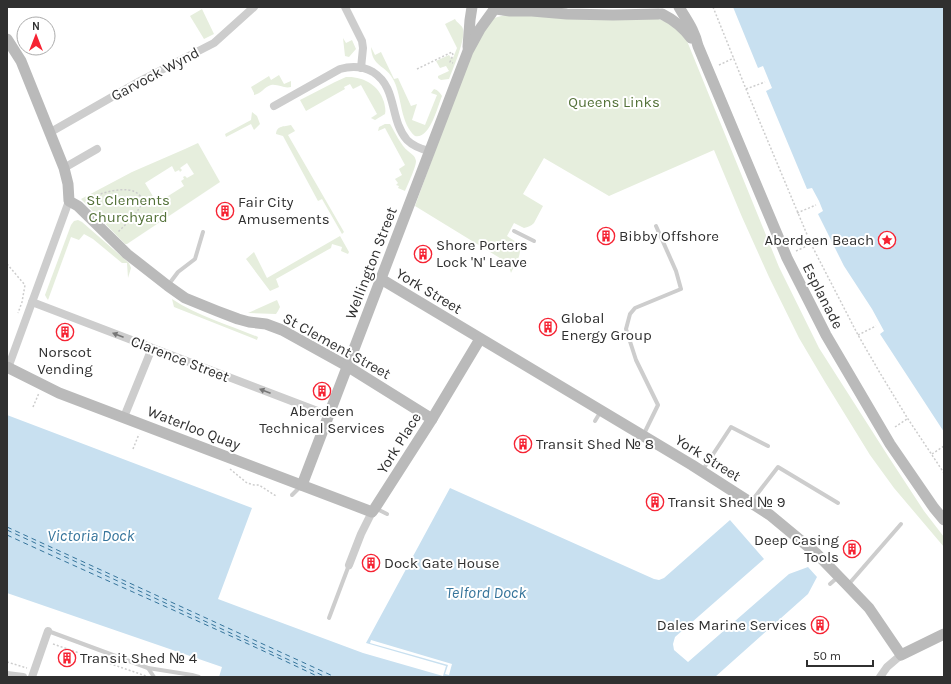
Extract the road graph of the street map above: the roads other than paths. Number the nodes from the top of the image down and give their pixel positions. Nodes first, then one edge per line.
1 (254, 7) edge
2 (345, 7) edge
3 (473, 7) edge
4 (552, 7) edge
5 (625, 7) edge
6 (650, 7) edge
7 (673, 7) edge
8 (678, 7) edge
9 (496, 9) edge
10 (532, 10) edge
11 (583, 12) junction
12 (661, 14) junction
13 (7, 39) edge
14 (698, 46) junction
15 (468, 51) junction
16 (361, 68) junction
17 (274, 106) dead end
18 (49, 133) junction
19 (97, 148) dead end
20 (429, 151) junction
21 (64, 168) junction
22 (73, 203) junction
23 (656, 226) dead end
24 (514, 231) dead end
25 (203, 232) dead end
26 (534, 241) dead end
27 (381, 279) junction
28 (168, 286) junction
29 (32, 302) junction
30 (480, 339) junction
31 (152, 348) junction
32 (347, 366) junction
33 (7, 368) edge
34 (601, 411) junction
35 (328, 415) junction
36 (124, 418) junction
37 (432, 419) junction
38 (595, 421) dead end
39 (644, 436) junction
40 (638, 446) dead end
41 (768, 446) dead end
42 (702, 471) junction
43 (302, 485) junction
44 (735, 492) junction
45 (292, 495) dead end
46 (751, 502) junction
47 (729, 503) dead end
48 (838, 503) dead end
49 (374, 510) junction
50 (387, 514) dead end
51 (944, 520) edge
52 (901, 524) dead end
53 (349, 565) joint
54 (848, 586) junction
55 (329, 618) dead end
56 (48, 631) joint
57 (944, 635) edge
58 (901, 655) junction
59 (148, 668) junction
60 (34, 673) edge
61 (7, 675) edge
62 (23, 677) edge
63 (154, 677) edge
64 (199, 677) edge
65 (880, 677) edge

1 - 18 street, Garvock Wynd
2 - 16 street
3 - 9 street
3 - 15 street, Wellington Street
4 - 10 lane
5 - 11 street
6 - 12 street, Esplanade
7 - 12 street
8 - 14 street, Esplanade
9 - 10 street
9 - 15 street, Wellington Street
10 - 11 street
11 - 12 street
12 - 14 street, Esplanade
13 - 18 street
14 - 51 street, Esplanade
15 - 20 street, Wellington Street
16 - 17 street
16 - 20 street
18 - 21 street
19 - 21 street
20 - 27 street, Wellington Street
21 - 22 street
22 - 28 street, St Clement Street
22 - 29 street
23 - 39 lane
24 - 26 lane
25 - 28 lane
27 - 30 street, York Street
27 - 32 street, Wellington Street
28 - 32 street, St Clement Street
31 -> 29 street, Clarence Street
29 - 33 street
30 - 34 street, York Street
30 - 37 street, York Place
35 -> 31 street, Clarence Street
31 - 36 street
32 - 35 street, Wellington Street
32 - 37 street, St Clement Street
33 - 36 street, Waterloo Quay
34 - 38 lane
34 - 39 street, York Street
35 - 43 street, Wellington Street
36 - 43 street, Waterloo Quay
37 - 49 street, York Place
39 - 40 lane
39 - 42 street, York Street
41 - 42 lane
42 - 44 street, York Street
43 - 45 lane
43 - 49 street, Waterloo Quay
44 - 46 street, York Street
44 - 47 lane
46 - 48 lane
46 - 54 street, York Street
49 - 50 lane
49 - 53 street, York Place
52 - 54 lane
53 - 55 lane
54 - 58 street, York Street
56 - 59 lane
56 - 60 street
57 - 58 street
58 - 65 street
59 - 63 lane
59 - 64 lane
61 - 62 street

